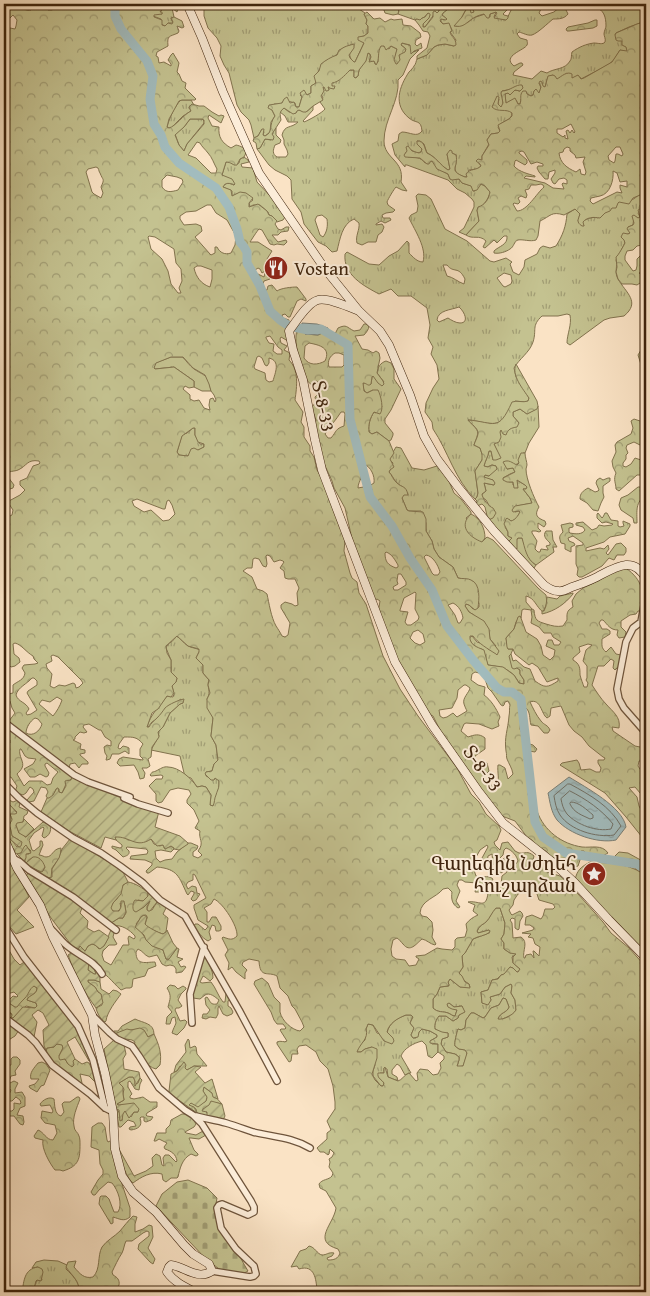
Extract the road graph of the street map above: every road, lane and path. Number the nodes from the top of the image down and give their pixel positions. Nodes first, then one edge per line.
1 (186, 4) edge
2 (359, 311) junction
3 (646, 579) edge
4 (646, 594) edge
5 (4, 722) edge
6 (646, 733) edge
7 (4, 783) edge
8 (109, 790) junction
9 (130, 797) dead end
10 (168, 814) dead end
11 (4, 838) edge
12 (4, 851) edge
13 (13, 858) junction
14 (4, 925) edge
15 (48, 926) junction
16 (116, 930) dead end
17 (204, 947) junction
18 (646, 958) edge
19 (102, 974) dead end
20 (92, 1015) junction
21 (4, 1017) edge
22 (192, 1023) dead end
23 (277, 1081) dead end
24 (104, 1108) junction
25 (113, 1112) junction
26 (194, 1115) junction
27 (310, 1148) dead end
28 (212, 1270) junction
29 (196, 1292) edge

1 - 2 street
2 - 3 street
2 - 18 street, Տ-8-33 / Տ-8-33
4 - 6 street
5 - 8 street
7 - 17 street
8 - 9 street
8 - 10 street
11 - 13 street
12 - 13 street
13 - 15 street
13 - 16 street
14 - 24 street
15 - 19 street
15 - 20 street
17 - 22 street
17 - 23 street
20 - 25 street
20 - 26 street
21 - 24 street
24 - 25 street
25 - 28 street
26 - 27 street
26 - 28 street
28 - 29 street

